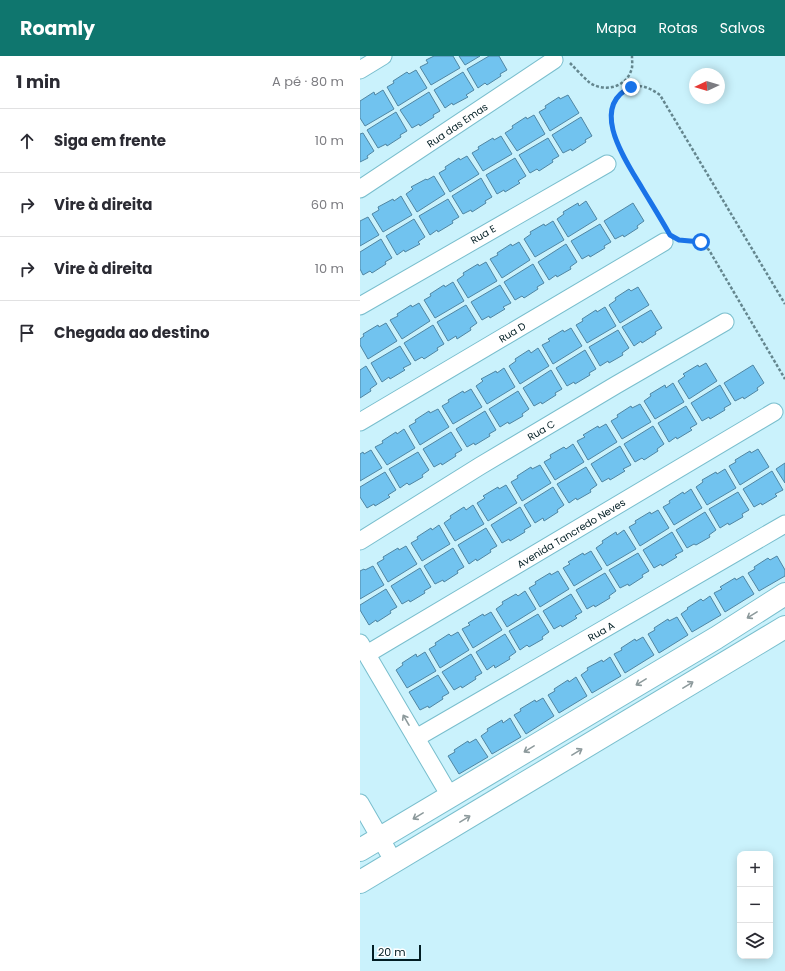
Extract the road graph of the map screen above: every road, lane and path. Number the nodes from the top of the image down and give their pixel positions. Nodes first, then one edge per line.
1 (383, 56) edge
2 (632, 56) edge
3 (561, 60) joint
4 (360, 70) edge
5 (607, 164) dead end
6 (360, 189) edge
7 (668, 236) junction
8 (785, 304) edge
9 (360, 306) edge
10 (725, 322) dead end
11 (785, 379) edge
12 (774, 412) dead end
13 (360, 422) edge
14 (785, 524) edge
15 (360, 541) edge
16 (785, 594) edge
17 (785, 627) edge
18 (363, 648) edge
19 (416, 738) junction
20 (445, 787) junction
21 (360, 803) edge
22 (376, 830) junction
23 (360, 850) edge
24 (394, 862) junction
25 (360, 882) edge

1 - 4 street
2 - 3 path
3 - 6 street, Rua das Emas
5 - 9 street, Rua E
7 - 8 path
7 - 11 path
7 - 13 street, Rua D
10 - 15 street, Rua C
12 - 18 street, Avenida Tancredo Neves
14 - 19 street, Rua A
16 -> 20 street
24 -> 17 street
19 -> 18 street
19 - 20 street
20 -> 22 street
21 - 22 street
22 - 23 street
22 - 24 street
24 - 25 street

